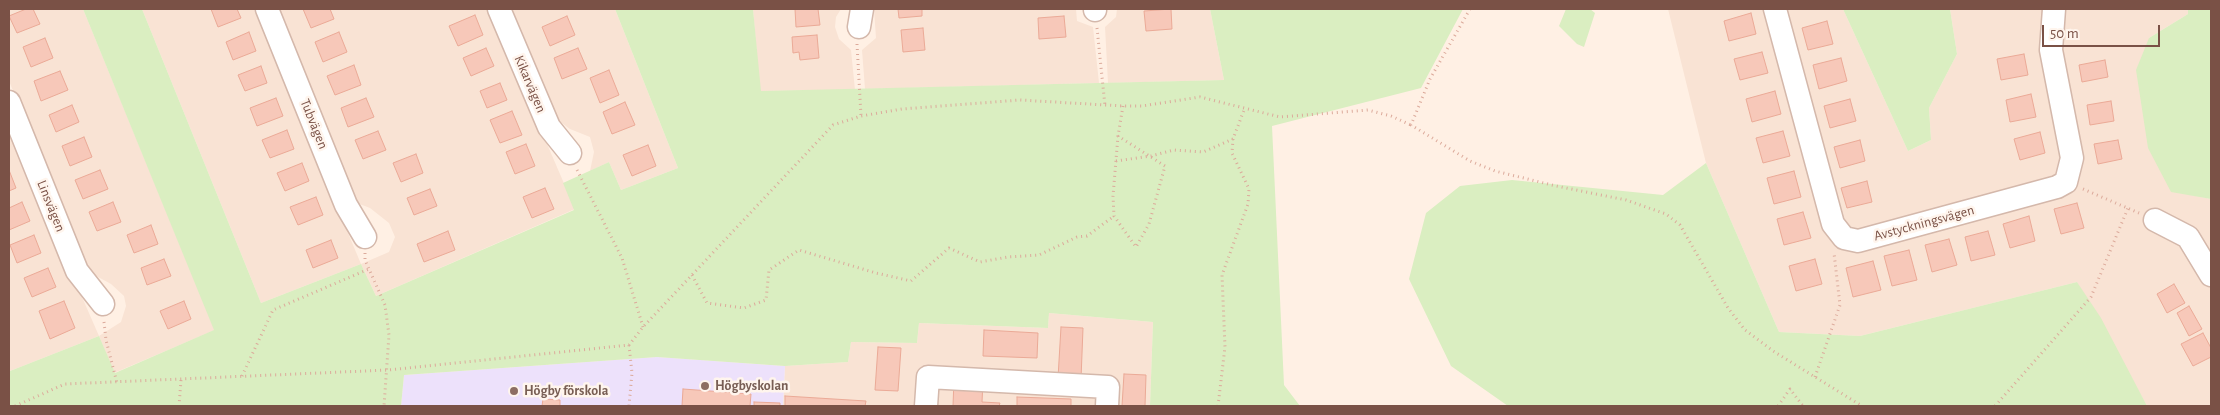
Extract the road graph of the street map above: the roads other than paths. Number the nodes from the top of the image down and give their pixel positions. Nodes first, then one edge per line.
1 (267, 9) edge
2 (499, 9) edge
3 (1775, 9) edge
4 (2054, 9) edge
5 (9, 102) edge
6 (570, 153) road end
7 (2155, 220) road end
8 (365, 238) road end
9 (2211, 275) edge
10 (103, 304) road end
11 (926, 406) edge
12 (1107, 406) edge

1 - 8 street, Tubvägen
2 - 6 street, Kikarvägen
3 - 4 street, Avstyckningsvägen
5 - 10 street, Linsvägen
7 - 9 street
11 - 12 street

